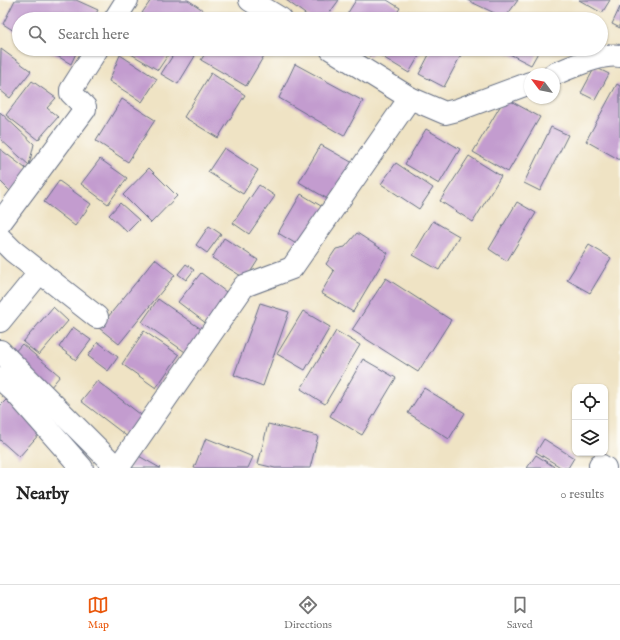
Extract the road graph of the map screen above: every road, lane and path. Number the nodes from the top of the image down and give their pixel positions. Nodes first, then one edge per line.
1 (127, 0) edge
2 (250, 0) edge
3 (119, 12) edge
4 (270, 12) edge
5 (93, 56) edge
6 (342, 56) edge
7 (620, 56) edge
8 (560, 72) edge
9 (524, 85) edge
10 (410, 98) junction
11 (0, 223) edge
12 (0, 238) edge
13 (40, 272) junction
14 (97, 317) dead end
15 (0, 321) edge
16 (0, 351) edge
17 (0, 378) edge
18 (82, 468) edge
19 (117, 468) edge

1 - 3 street
2 - 4 street
5 - 11 street
6 - 10 street
7 - 8 street
9 - 10 street
10 - 19 street
12 - 13 street
13 - 14 street
13 - 15 street
16 - 19 street
17 - 18 street

